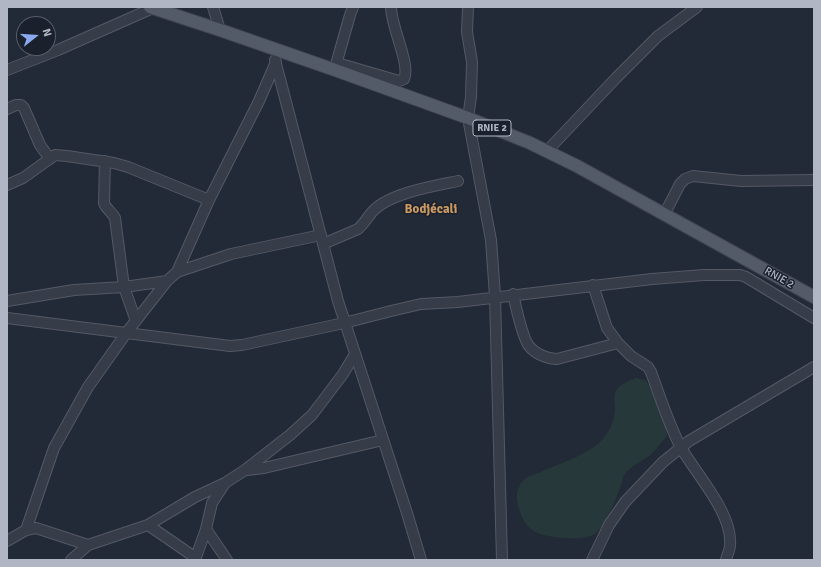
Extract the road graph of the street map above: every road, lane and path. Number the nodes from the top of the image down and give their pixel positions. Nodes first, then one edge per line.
1 (151, 7) edge
2 (213, 7) edge
3 (354, 7) edge
4 (391, 7) edge
5 (468, 7) edge
6 (697, 7) edge
7 (220, 30) junction
8 (274, 49) junction
9 (276, 62) junction
10 (336, 67) junction
11 (7, 70) edge
12 (7, 109) edge
13 (468, 118) junction
14 (547, 151) junction
15 (50, 159) junction
16 (105, 161) junction
17 (458, 180) dead end
18 (814, 180) edge
19 (7, 186) edge
20 (209, 200) junction
21 (664, 215) junction
22 (322, 239) junction
23 (177, 272) junction
24 (168, 281) junction
25 (593, 285) junction
26 (124, 287) junction
27 (513, 294) junction
28 (496, 296) junction
29 (814, 297) edge
30 (7, 300) edge
31 (7, 318) edge
32 (814, 318) edge
33 (136, 321) junction
34 (344, 324) junction
35 (127, 332) junction
36 (618, 343) junction
37 (355, 354) junction
38 (814, 367) edge
39 (383, 440) junction
40 (681, 447) junction
41 (245, 470) junction
42 (224, 483) junction
43 (148, 525) junction
44 (206, 529) junction
45 (26, 530) junction
46 (7, 541) edge
47 (88, 545) junction
48 (195, 559) edge
49 (71, 560) edge
50 (227, 560) edge
51 (421, 560) edge
52 (502, 560) edge
53 (592, 560) edge
54 (726, 560) edge

1 - 7 main road, RNIE 2 / RNIE 2
1 - 11 street
2 - 7 street
3 - 10 street
4 - 10 street
5 - 13 street
6 - 14 street
7 - 8 main road, RNIE 2 / RNIE 2
8 - 9 street
8 - 10 main road, RNIE 2 / RNIE 2
9 - 20 street
9 - 22 street
10 - 13 main road, RNIE 2 / RNIE 2
12 - 15 street
13 - 14 main road, RNIE 2 / RNIE 2
13 - 28 street
14 - 21 main road, RNIE 2 / RNIE 2
15 - 16 street
15 - 19 street
16 - 20 street
16 - 26 street
17 - 22 street
18 - 21 street
20 - 23 street
21 - 29 main road, RNIE 2 / RNIE 2
22 - 23 street
22 - 34 street
23 - 24 street
24 - 26 street
24 - 33 street
25 - 27 street
25 - 32 street
25 - 36 street
26 - 30 street
26 - 33 street
27 - 28 street
27 - 36 street
28 - 34 street
28 - 52 street
31 - 35 street
33 - 35 street
34 - 35 street
34 - 37 street
35 - 45 street
36 - 40 street
37 - 39 street
37 - 41 street
38 - 40 street
39 - 41 street
39 - 51 street
40 - 53 street
40 - 54 street
41 - 42 street
42 - 43 street
42 - 44 street
43 - 47 street
43 - 48 street
44 - 48 street
44 - 50 street
45 - 46 street
45 - 47 street
47 - 49 street

